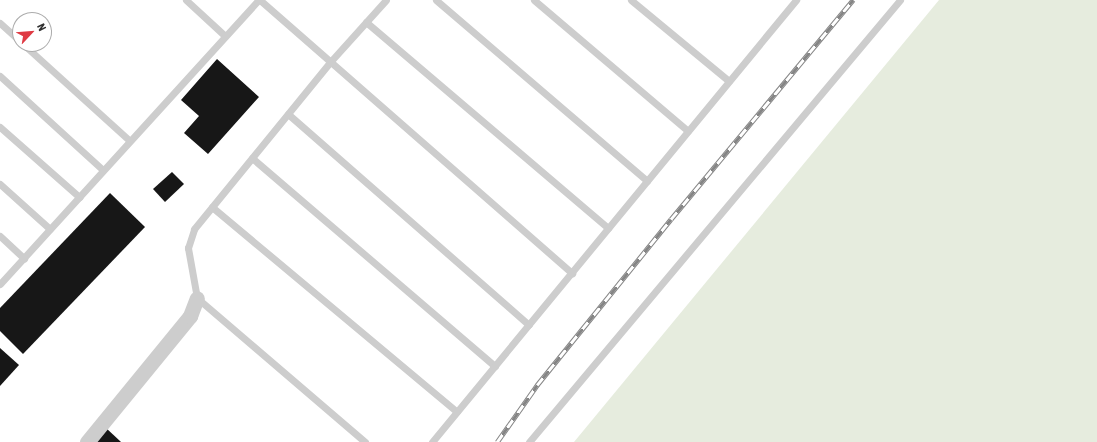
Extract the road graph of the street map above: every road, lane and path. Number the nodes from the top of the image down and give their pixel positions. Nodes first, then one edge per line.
1 (186, 0) edge
2 (259, 0) edge
3 (386, 0) edge
4 (436, 0) edge
5 (534, 0) edge
6 (631, 0) edge
7 (796, 0) edge
8 (900, 0) edge
9 (366, 22) junction
10 (0, 23) edge
11 (12, 34) edge
12 (225, 36) junction
13 (32, 52) edge
14 (331, 62) junction
15 (0, 76) edge
16 (730, 81) junction
17 (288, 114) junction
18 (0, 127) edge
19 (688, 131) junction
20 (130, 141) junction
21 (252, 158) junction
22 (103, 170) junction
23 (647, 181) junction
24 (0, 184) edge
25 (79, 197) junction
26 (212, 207) junction
27 (608, 228) junction
28 (50, 229) junction
29 (0, 236) edge
30 (24, 258) junction
31 (572, 273) junction
32 (0, 284) edge
33 (198, 298) junction
34 (529, 325) junction
35 (495, 366) junction
36 (457, 412) junction
37 (87, 442) edge
38 (365, 442) edge
39 (432, 442) edge
40 (529, 442) edge

1 - 12 lane
2 - 12 lane
2 - 14 lane
3 - 9 lane
4 - 23 lane
5 - 19 lane
6 - 16 lane
7 - 16 lane
8 - 40 lane
9 - 14 lane
9 - 27 lane
10 - 11 lane
12 - 20 lane
13 - 20 lane
14 - 17 lane
14 - 31 lane
15 - 22 lane
16 - 19 lane
17 - 21 lane
17 - 34 lane
18 - 25 lane
19 - 23 lane
20 - 22 lane
21 - 26 lane
21 - 35 lane
22 - 25 lane
23 - 27 lane
24 - 28 lane
25 - 28 lane
26 - 33 lane
26 - 36 lane
27 - 31 lane
28 - 30 lane
29 - 30 lane
30 - 32 lane
31 - 34 lane
33 - 37 street
33 - 38 lane
34 - 35 lane
35 - 36 lane
36 - 39 lane

